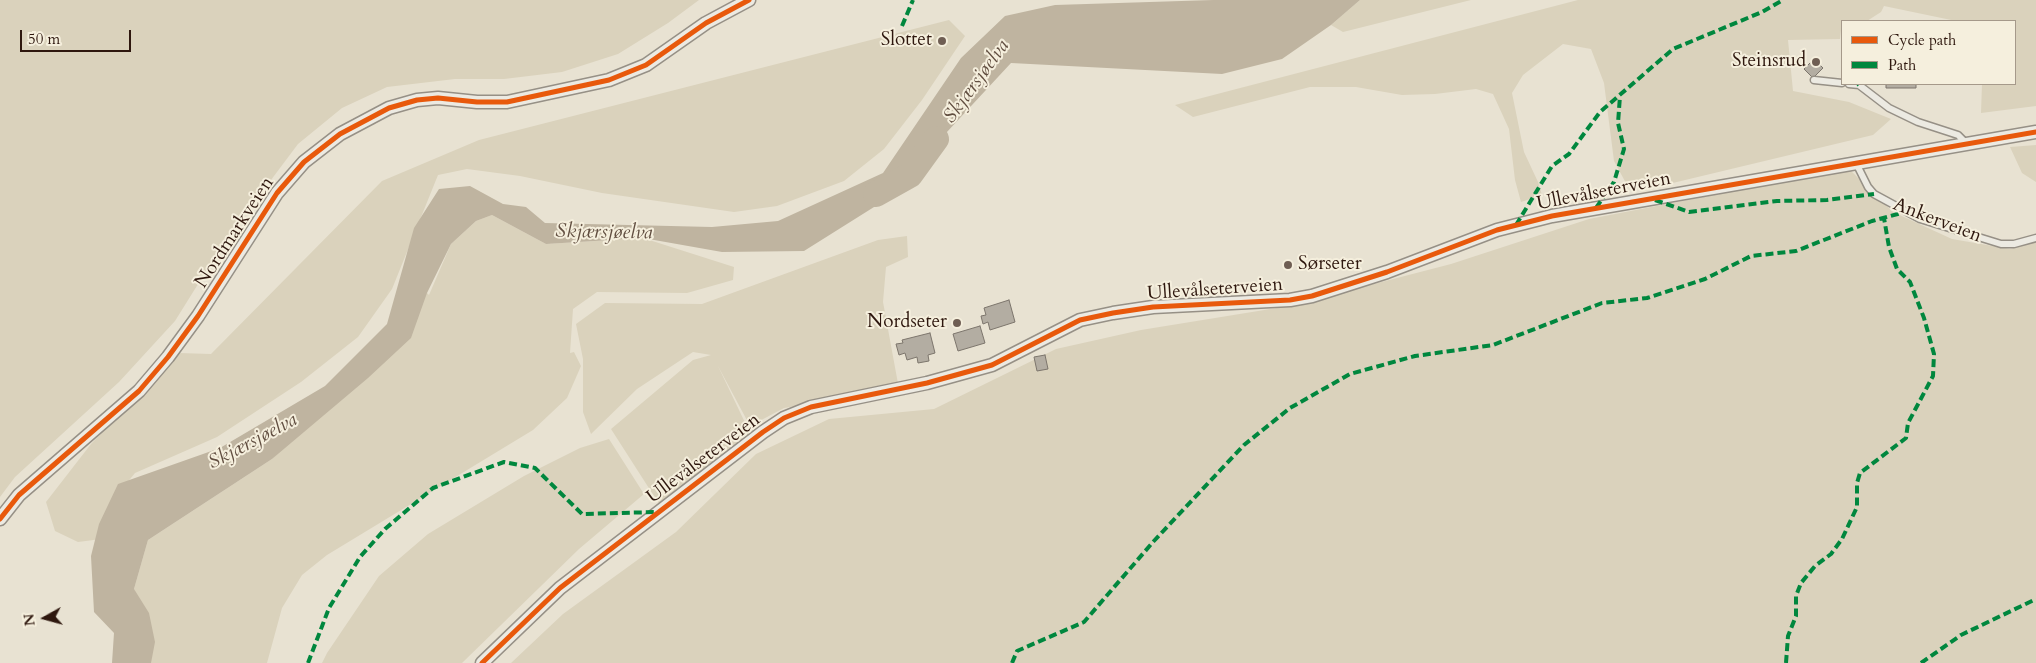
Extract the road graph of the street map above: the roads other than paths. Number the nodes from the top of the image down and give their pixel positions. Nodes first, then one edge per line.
1 (749, 0) edge
2 (1814, 80) dead end
3 (1841, 83) edge
4 (1859, 85) edge
5 (2036, 132) edge
6 (1965, 142) junction
7 (1856, 162) junction
8 (2036, 238) edge
9 (0, 519) edge
10 (482, 663) edge

1 - 9 street, Nordmarkveien
2 - 3 lane
4 - 6 lane
5 - 6 street, Ullevålseterveien
6 - 7 street, Ullevålseterveien
7 - 8 lane, Ankerveien
7 - 10 street, Ullevålseterveien

